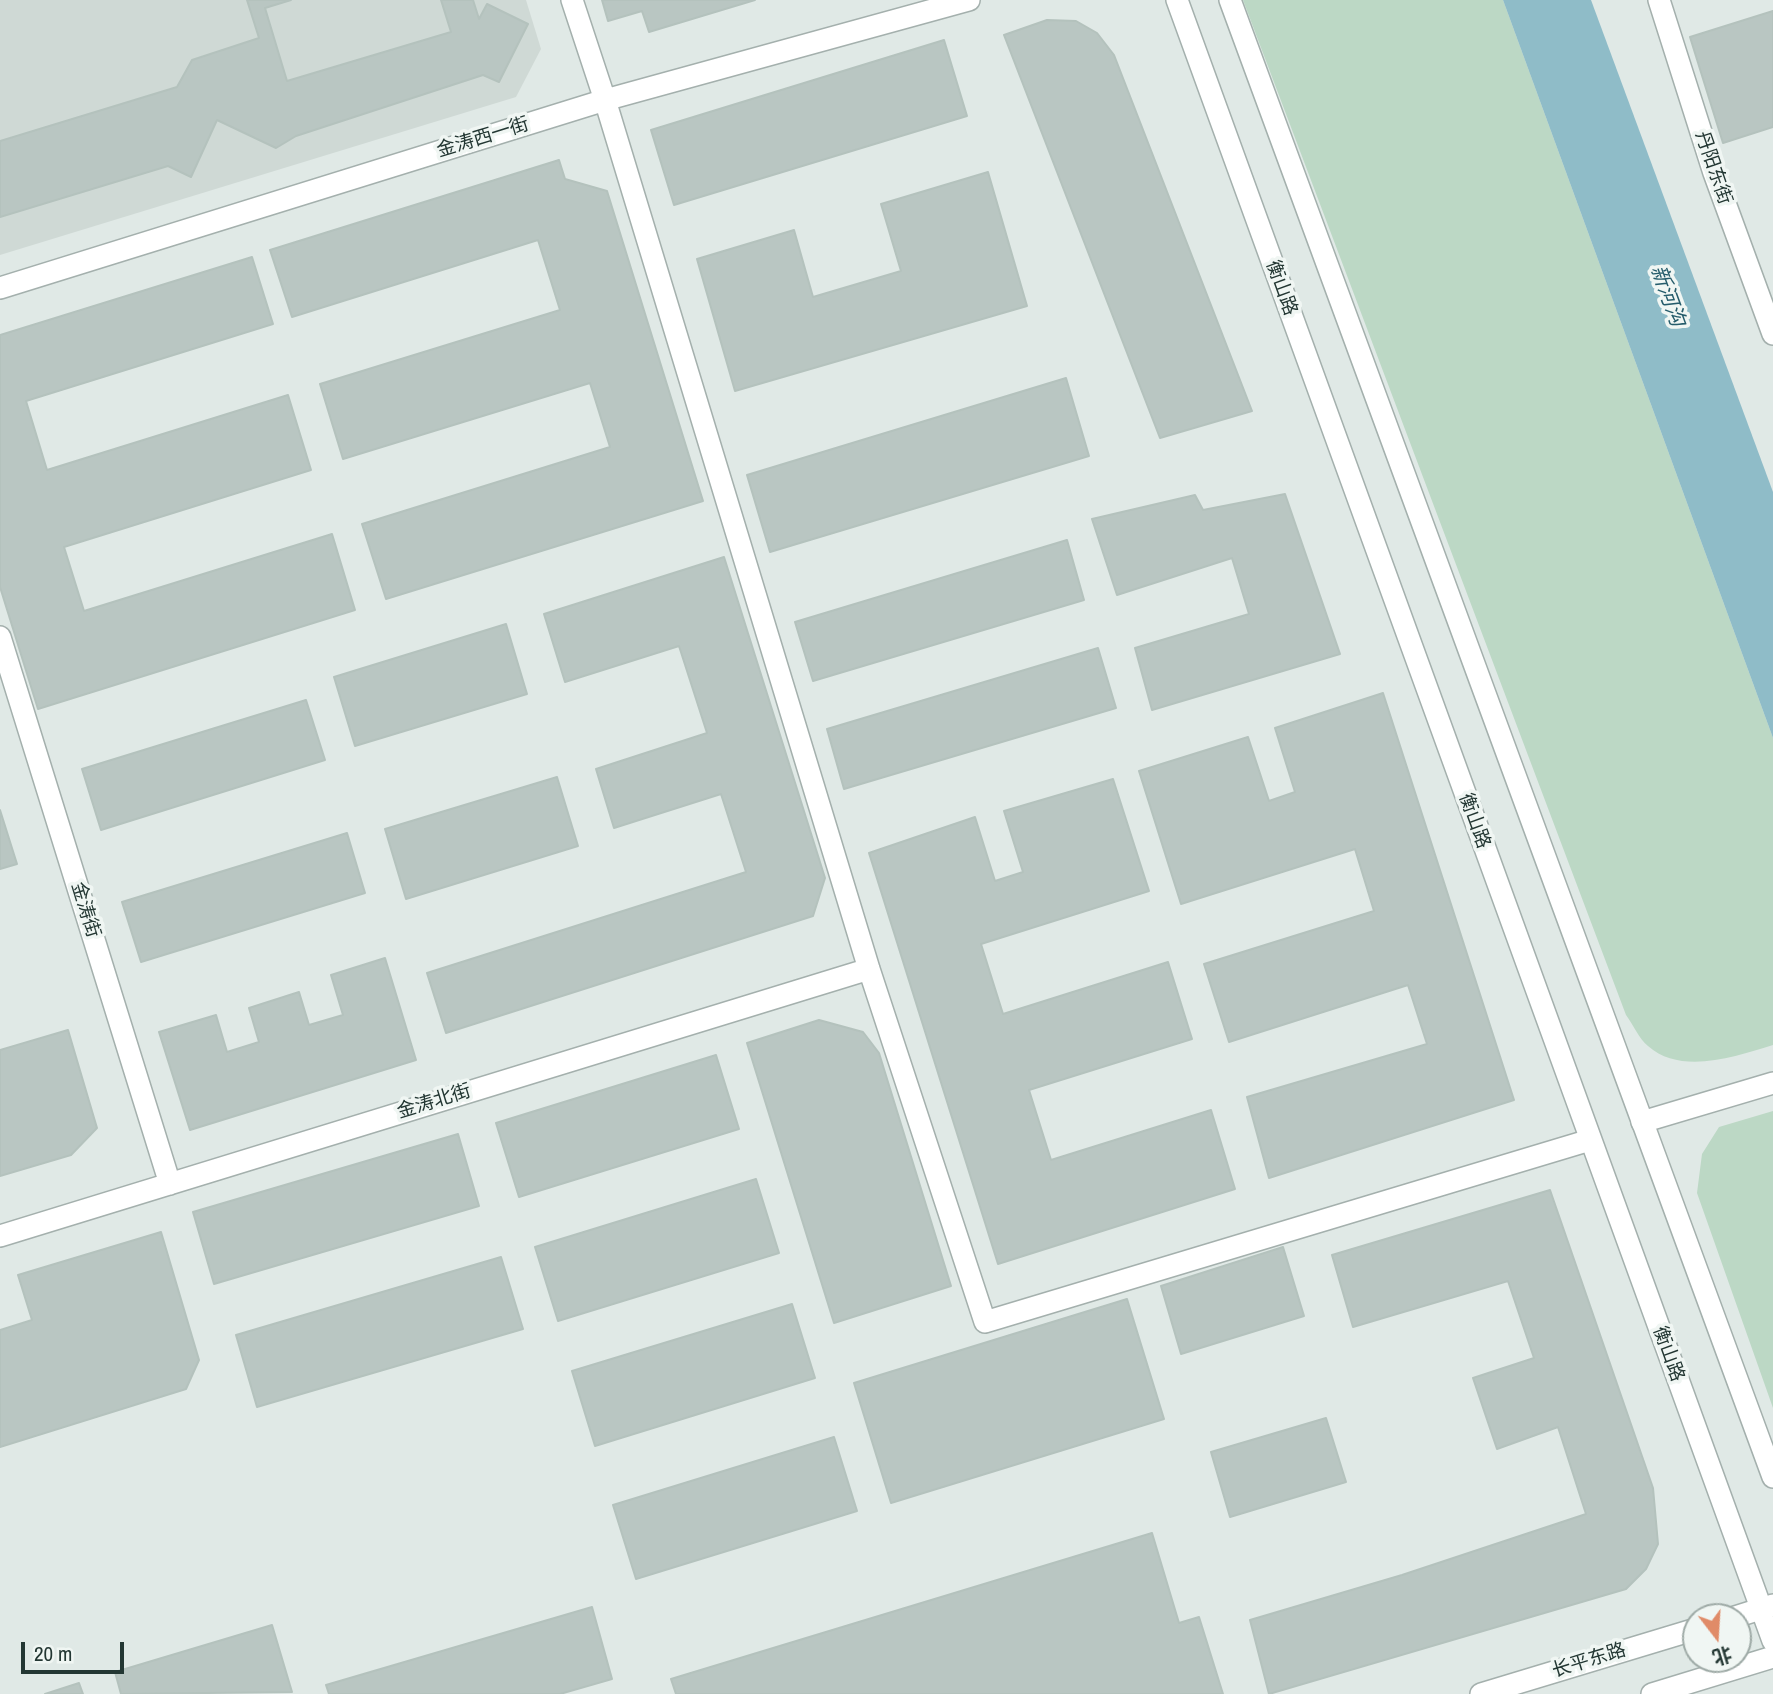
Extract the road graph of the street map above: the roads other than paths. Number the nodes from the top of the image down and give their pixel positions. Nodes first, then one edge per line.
1 (572, 0) edge
2 (969, 0) edge
3 (1177, 0) edge
4 (1230, 0) edge
5 (1659, 0) edge
6 (605, 100) junction
7 (0, 288) edge
8 (1773, 334) edge
9 (1, 641) edge
10 (869, 969) junction
11 (1773, 1083) edge
12 (1643, 1122) junction
13 (1590, 1140) junction
14 (170, 1184) junction
15 (0, 1236) edge
16 (1773, 1477) edge
17 (1767, 1607) edge
18 (1682, 1633) edge
19 (1773, 1641) edge
20 (1773, 1657) edge
21 (1481, 1694) edge
22 (1652, 1694) edge

1 - 6 street
2 - 6 street, 金涛西一街
3 - 13 street, 衡山路
4 - 12 street
5 - 8 street, 丹阳东街
6 - 7 street, 金涛西一街
6 - 10 street
9 - 14 street, 金涛街
10 - 13 street
10 - 14 street, 金涛北街
11 - 12 street
12 - 16 street
13 - 17 street, 衡山路
14 - 15 street, 金涛北街
17 - 19 street, 衡山路
18 - 21 street, 长平东路
20 - 22 street

